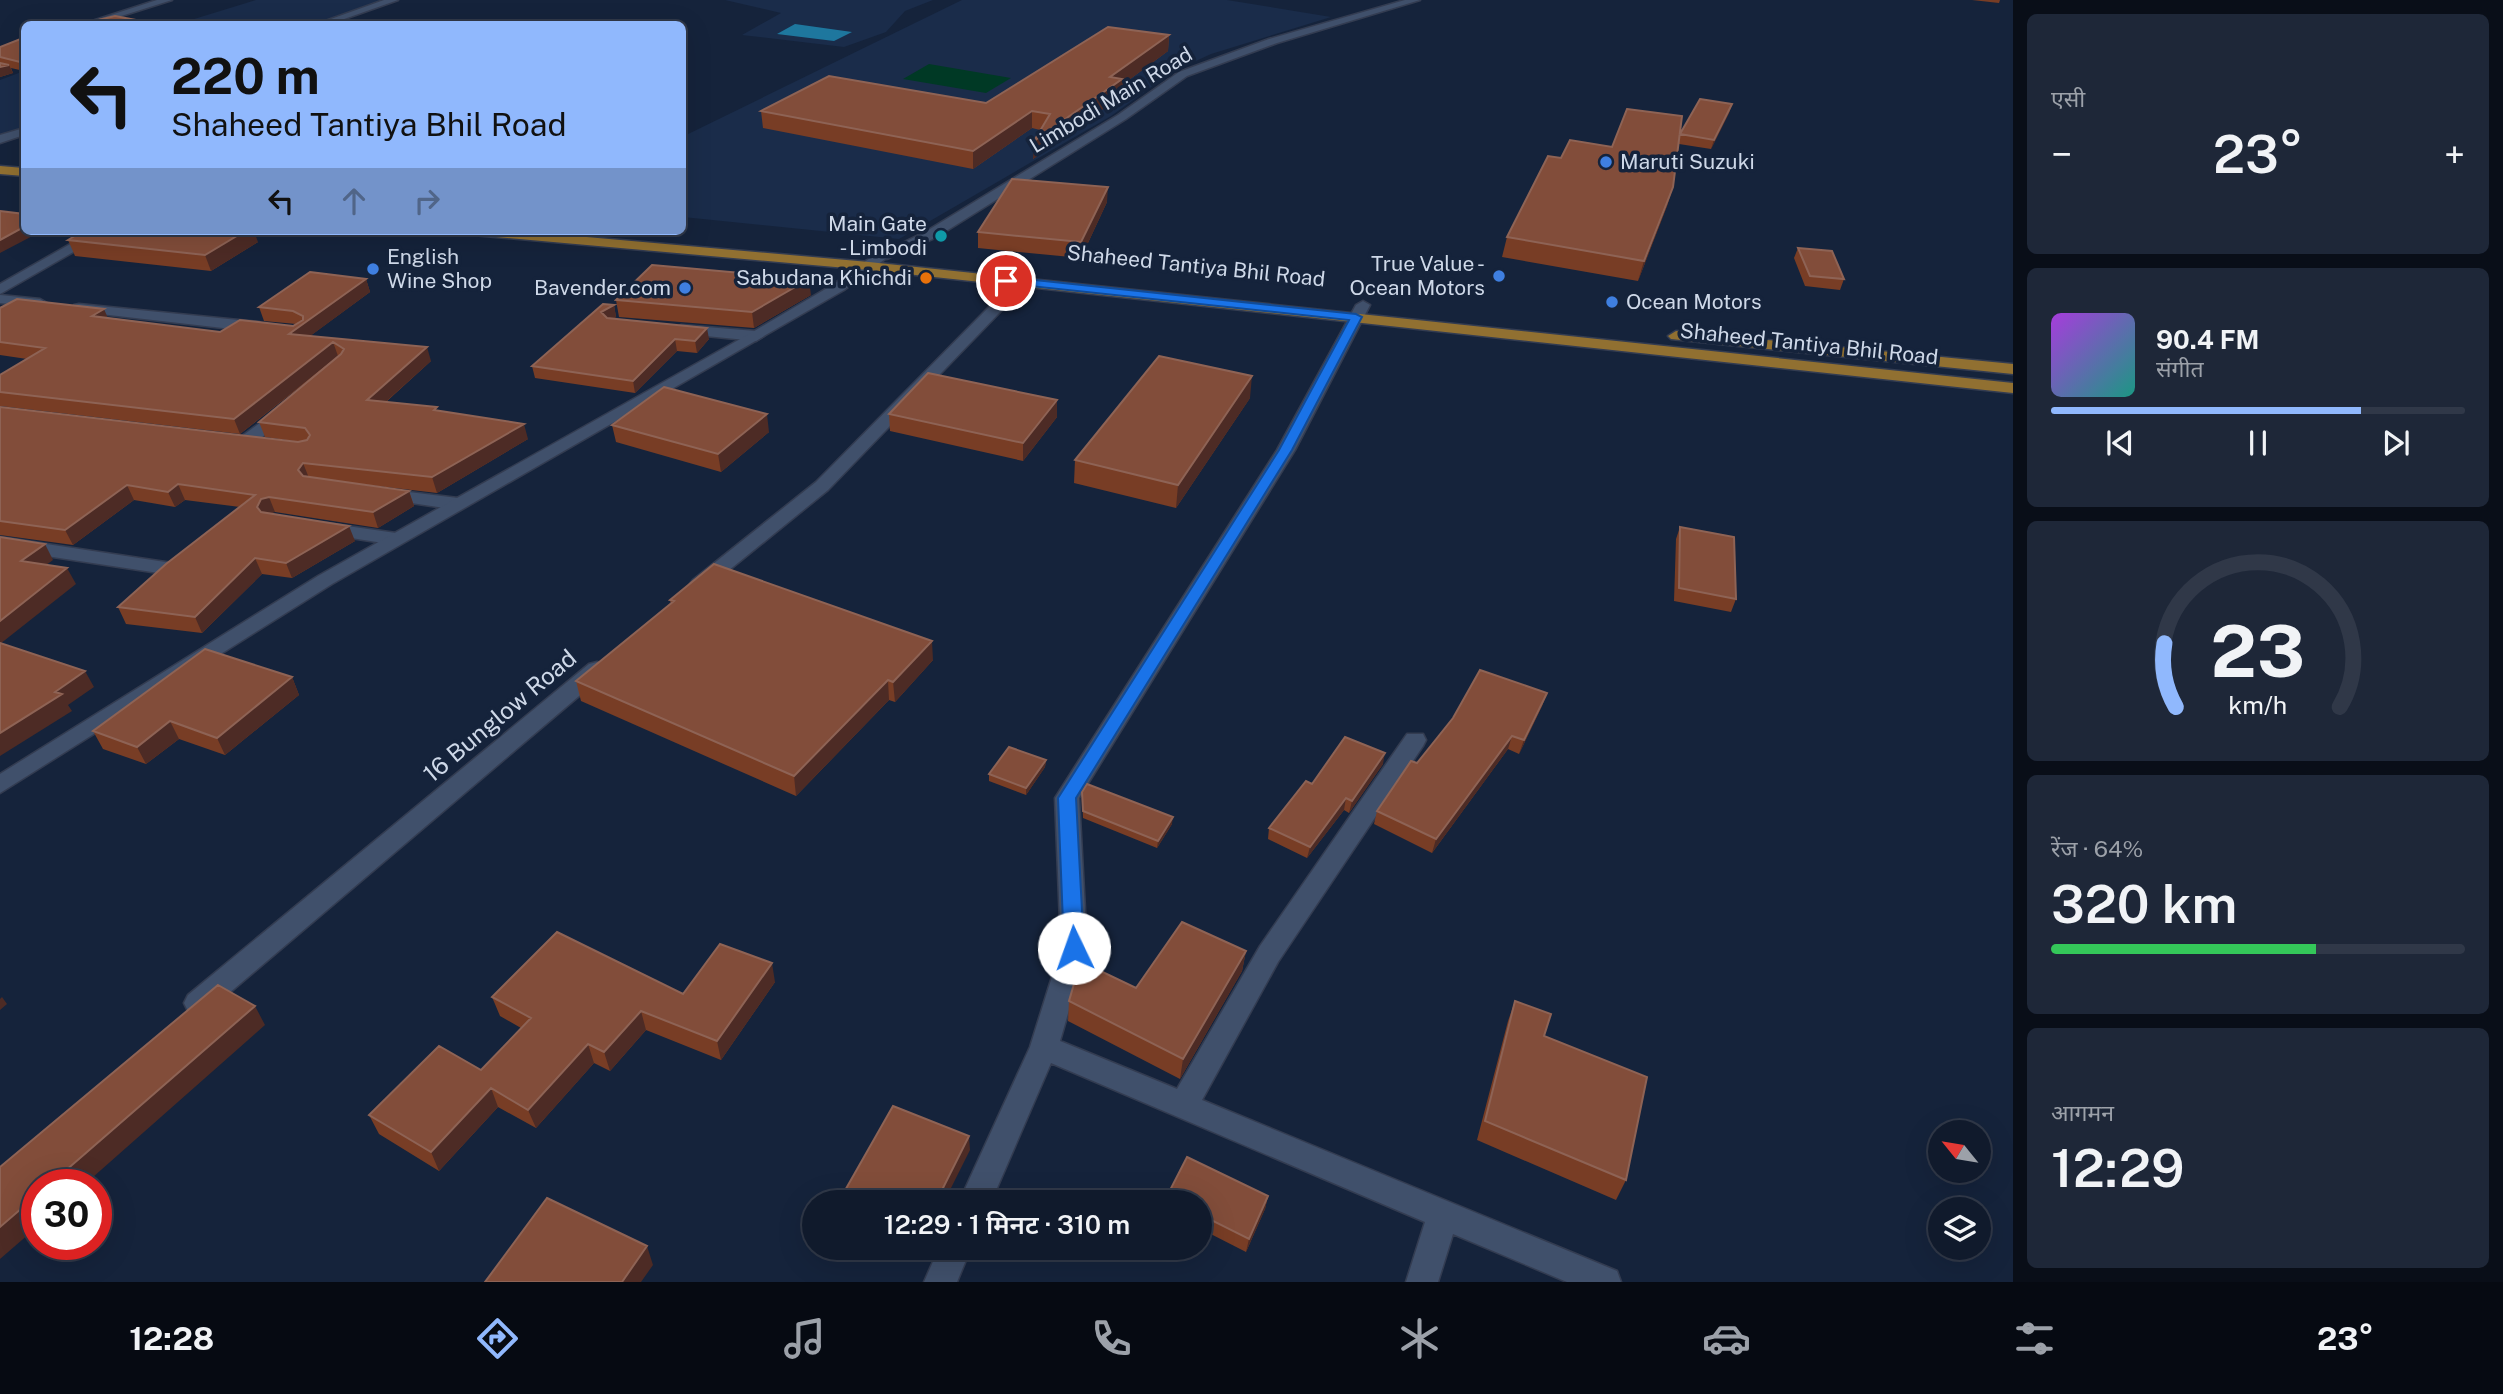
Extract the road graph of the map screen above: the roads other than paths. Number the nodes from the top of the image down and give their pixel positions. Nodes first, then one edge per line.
1 (167, 0) edge
2 (393, 0) edge
3 (1415, 0) edge
4 (1367, 1) edge
5 (1396, 5) junction
6 (98, 21) edge
7 (331, 21) edge
8 (21, 132) edge
9 (0, 139) edge
10 (0, 170) edge
11 (21, 172) edge
12 (0, 184) edge
13 (21, 186) edge
14 (74, 235) edge
15 (96, 235) edge
16 (527, 235) edge
17 (659, 235) edge
18 (875, 261) junction
19 (0, 275) edge
20 (1006, 281) junction
21 (0, 290) edge
22 (0, 299) edge
23 (1359, 311) junction
24 (271, 329) edge
25 (666, 329) edge
26 (756, 336) junction
27 (2013, 369) edge
28 (2013, 387) edge
29 (296, 399) edge
30 (268, 446) edge
31 (367, 492) edge
32 (458, 504) junction
33 (302, 525) edge
34 (396, 539) junction
35 (0, 543) edge
36 (172, 569) edge
37 (687, 594) edge
38 (615, 654) edge
39 (1415, 740) dead end
40 (0, 785) edge
41 (182, 1017) edge
42 (1044, 1047) junction
43 (1184, 1105) junction
44 (980, 1190) edge
45 (1443, 1214) junction
46 (950, 1260) edge
47 (940, 1282) edge
48 (1422, 1282) edge
49 (1605, 1282) edge

1 - 6 street
2 - 7 street
3 - 5 street, Limbodi Main Road
4 - 5 street
5 - 18 street, Limbodi Main Road
8 - 9 street
10 - 11 main road
12 - 13 main road
14 - 19 street
15 - 21 street
16 - 18 main road, Shaheed Tantiya Bhil Road
17 - 18 main road, Shaheed Tantiya Bhil Road
18 - 20 main road, Shaheed Tantiya Bhil Road
18 - 23 main road, Shaheed Tantiya Bhil Road
18 - 26 street, Limbodi Main Road
20 - 23 main road, Shaheed Tantiya Bhil Road
20 - 37 street
22 - 24 street
23 - 27 main road, Shaheed Tantiya Bhil Road
23 - 28 main road, Shaheed Tantiya Bhil Road
23 - 42 street
25 - 26 street
26 - 32 street, Limbodi Main Road
29 - 30 street
31 - 32 street
32 - 34 street, Limbodi Main Road
33 - 34 street
34 - 40 street, Limbodi Main Road
35 - 36 street
38 - 41 street, 16 Bunglow Road
39 - 43 street
42 - 43 street
42 - 44 street
43 - 45 street
45 - 48 street
45 - 49 street
46 - 47 street

